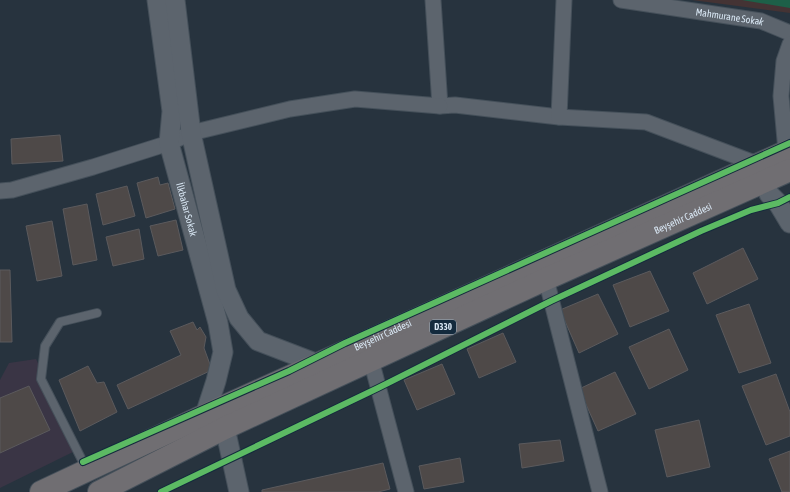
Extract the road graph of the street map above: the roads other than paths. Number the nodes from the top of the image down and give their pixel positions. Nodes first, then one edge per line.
1 (157, 0) edge
2 (175, 0) edge
3 (433, 0) edge
4 (564, 0) edge
5 (621, 0) edge
6 (790, 33) edge
7 (790, 44) edge
8 (440, 106) junction
9 (559, 117) junction
10 (191, 133) junction
11 (170, 143) junction
12 (789, 157) edge
13 (761, 172) junction
14 (0, 191) edge
15 (790, 223) edge
16 (546, 279) junction
17 (96, 313) dead end
18 (371, 360) junction
19 (318, 364) junction
20 (205, 415) junction
21 (225, 428) junction
22 (88, 471) junction
23 (41, 492) edge
24 (100, 492) edge
25 (239, 492) edge
26 (406, 492) edge
27 (600, 492) edge

1 - 11 street, İlkbahar Sokak
2 - 10 street, İlkbahar Sokak
3 - 8 street
4 - 9 street
5 - 6 street, Mahmurane Sokak
7 - 12 street
8 - 9 street
8 - 10 street
9 - 13 street
10 - 11 street
10 - 19 street, İlkbahar Sokak
11 - 14 street
11 - 20 street, İlkbahar Sokak
12 - 13 highway, Beyşehir Caddesi / D330
13 - 15 street
13 - 16 highway, Beyşehir Caddesi / D330
13 - 19 highway, Beyşehir Caddesi / D330
16 - 18 highway, Beyşehir Caddesi / D330
16 - 27 street
17 - 22 lane
18 - 21 highway, Beyşehir Caddesi / D330
18 - 26 street
19 - 20 highway, Beyşehir Caddesi / D330
20 - 22 highway, Beyşehir Caddesi / D330
21 - 24 highway, Beyşehir Caddesi / D330
21 - 25 street
22 - 23 highway, Beyşehir Caddesi / D330

